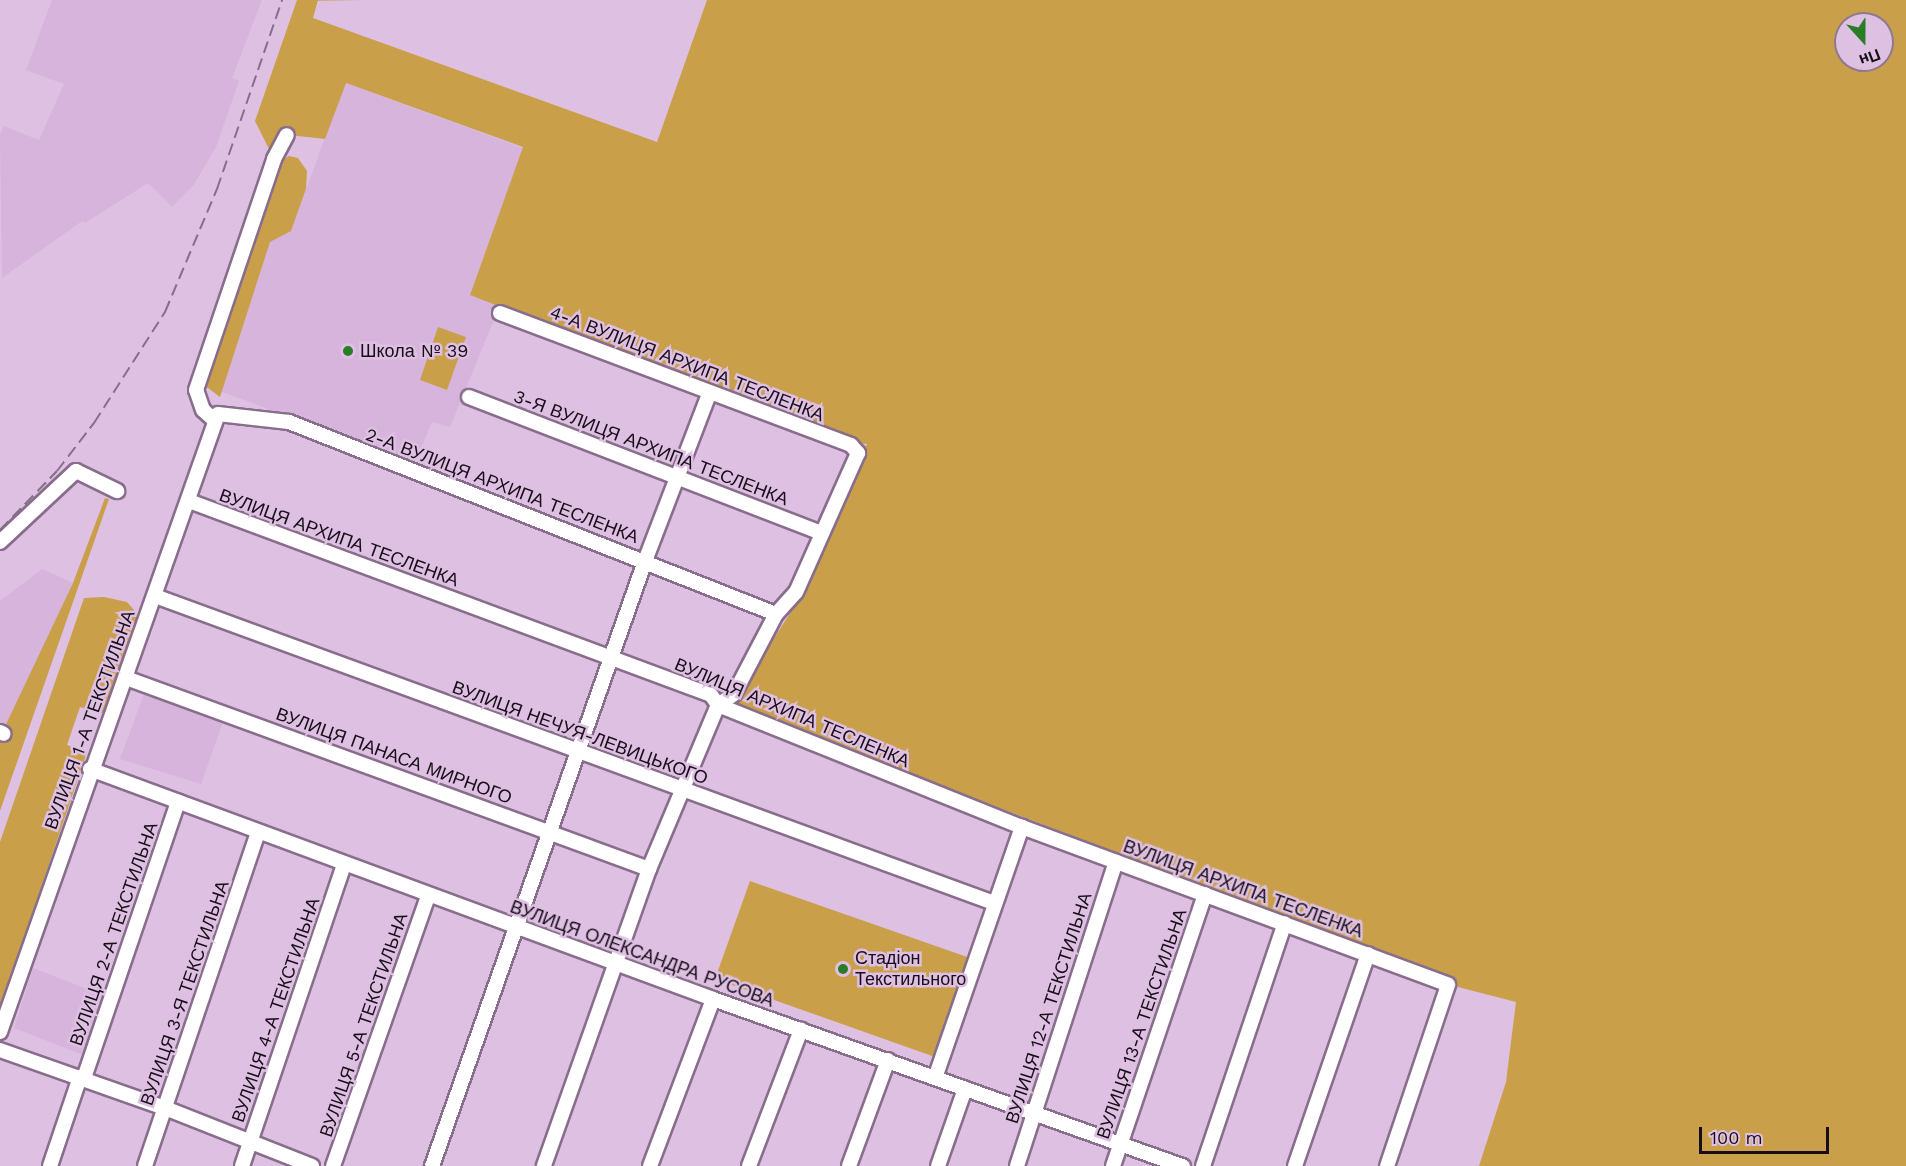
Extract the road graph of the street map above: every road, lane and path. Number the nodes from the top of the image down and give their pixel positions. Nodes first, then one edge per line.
1 (287, 135) dead end
2 (500, 313) dead end
3 (709, 394) junction
4 (469, 397) dead end
5 (215, 421) junction
6 (678, 476) junction
7 (117, 491) dead end
8 (189, 501) junction
9 (820, 533) junction
10 (0, 542) edge
11 (645, 561) junction
12 (154, 596) junction
13 (776, 614) junction
14 (611, 660) junction
15 (126, 678) junction
16 (718, 705) junction
17 (580, 752) junction
18 (90, 770) junction
19 (682, 790) junction
20 (178, 802) junction
21 (1022, 827) junction
22 (258, 832) junction
23 (550, 832) junction
24 (1116, 862) junction
25 (344, 865) junction
26 (649, 869) junction
27 (1205, 894) junction
28 (428, 896) junction
29 (994, 903) junction
30 (1285, 923) junction
31 (514, 927) junction
32 (1368, 954) junction
33 (615, 964) junction
34 (713, 999) junction
35 (801, 1030) junction
36 (0, 1032) edge
37 (0, 1050) edge
38 (888, 1060) junction
39 (82, 1078) junction
40 (934, 1078) junction
41 (965, 1089) junction
42 (165, 1108) junction
43 (1034, 1113) junction
44 (250, 1142) junction
45 (1121, 1143) junction
46 (50, 1166) edge
47 (145, 1166) edge
48 (242, 1166) edge
49 (312, 1166) edge
50 (333, 1166) edge
51 (432, 1166) edge
52 (544, 1166) edge
53 (650, 1166) edge
54 (749, 1166) edge
55 (849, 1166) edge
56 (938, 1166) edge
57 (1017, 1166) edge
58 (1113, 1166) edge
59 (1183, 1166) edge
60 (1203, 1166) edge
61 (1294, 1166) edge
62 (1387, 1166) edge

1 - 5 street
2 - 3 street, 4-А ВУЛИЦЯ АРХИПА ТЕСЛЕНКА
3 - 6 street
3 - 9 street, 4-А ВУЛИЦЯ АРХИПА ТЕСЛЕНКА
4 - 6 street, 3-Я ВУЛИЦЯ АРХИПА ТЕСЛЕНКА
5 - 8 street, ВУЛИЦЯ 1-А ТЕКСТИЛЬНА
5 - 11 street, 2-А ВУЛИЦЯ АРХИПА ТЕСЛЕНКА
6 - 9 street, 3-Я ВУЛИЦЯ АРХИПА ТЕСЛЕНКА
6 - 11 street
7 - 10 street
8 - 12 street, ВУЛИЦЯ 1-А ТЕКСТИЛЬНА
8 - 14 street, ВУЛИЦЯ АРХИПА ТЕСЛЕНКА
9 - 13 street
11 - 13 street, 2-А ВУЛИЦЯ АРХИПА ТЕСЛЕНКА
11 - 14 street
12 - 15 street, ВУЛИЦЯ 1-А ТЕКСТИЛЬНА
12 - 17 street, ВУЛИЦЯ НЕЧУЯ-ЛЕВИЦЬКОГО
13 - 16 street
14 - 16 street, ВУЛИЦЯ АРХИПА ТЕСЛЕНКА
14 - 17 street
15 - 18 street, ВУЛИЦЯ 1-А ТЕКСТИЛЬНА
15 - 23 street, ВУЛИЦЯ ПАНАСА МИРНОГО
16 - 19 street
16 - 21 street, ВУЛИЦЯ АРХИПА ТЕСЛЕНКА
17 - 19 street, ВУЛИЦЯ НЕЧУЯ-ЛЕВИЦЬКОГО
17 - 23 street
18 - 20 street, ВУЛИЦЯ ОЛЕКСАНДРА РУСОВА
18 - 36 street, ВУЛИЦЯ 1-А ТЕКСТИЛЬНА
19 - 26 street
19 - 29 street, ВУЛИЦЯ НЕЧУЯ-ЛЕВИЦЬКОГО
20 - 22 street, ВУЛИЦЯ ОЛЕКСАНДРА РУСОВА
20 - 39 street, ВУЛИЦЯ 2-А ТЕКСТИЛЬНА
21 - 24 street, ВУЛИЦЯ АРХИПА ТЕСЛЕНКА
21 - 29 street
22 - 25 street, ВУЛИЦЯ ОЛЕКСАНДРА РУСОВА
22 - 42 street, ВУЛИЦЯ 3-Я ТЕКСТИЛЬНА
23 - 26 street, ВУЛИЦЯ ПАНАСА МИРНОГО
23 - 31 street
24 - 27 street, ВУЛИЦЯ АРХИПА ТЕСЛЕНКА
24 - 43 street, ВУЛИЦЯ 12-А ТЕКСТИЛЬНА
25 - 28 street, ВУЛИЦЯ ОЛЕКСАНДРА РУСОВА
25 - 44 street, ВУЛИЦЯ 4-А ТЕКСТИЛЬНА
26 - 33 street
27 - 30 street, ВУЛИЦЯ АРХИПА ТЕСЛЕНКА
27 - 45 street, ВУЛИЦЯ 13-А ТЕКСТИЛЬНА
28 - 31 street, ВУЛИЦЯ ОЛЕКСАНДРА РУСОВА
28 - 50 street, ВУЛИЦЯ 5-А ТЕКСТИЛЬНА
29 - 40 street
30 - 32 street, ВУЛИЦЯ АРХИПА ТЕСЛЕНКА
30 - 60 street
31 - 33 street, ВУЛИЦЯ ОЛЕКСАНДРА РУСОВА
31 - 51 street
32 - 61 street
32 - 62 street, ВУЛИЦЯ АРХИПА ТЕСЛЕНКА
33 - 34 street, ВУЛИЦЯ ОЛЕКСАНДРА РУСОВА
33 - 52 street
34 - 35 street, ВУЛИЦЯ ОЛЕКСАНДРА РУСОВА
34 - 53 street
35 - 38 street, ВУЛИЦЯ ОЛЕКСАНДРА РУСОВА
35 - 54 street
37 - 39 street
38 - 40 street, ВУЛИЦЯ ОЛЕКСАНДРА РУСОВА
38 - 55 street
39 - 42 street
39 - 46 street, ВУЛИЦЯ 2-А ТЕКСТИЛЬНА
40 - 41 street, ВУЛИЦЯ ОЛЕКСАНДРА РУСОВА
41 - 43 street, ВУЛИЦЯ ОЛЕКСАНДРА РУСОВА
41 - 56 street
42 - 44 street
42 - 47 street, ВУЛИЦЯ 3-Я ТЕКСТИЛЬНА
43 - 45 street, ВУЛИЦЯ ОЛЕКСАНДРА РУСОВА
43 - 57 street, ВУЛИЦЯ 12-А ТЕКСТИЛЬНА
44 - 48 street, ВУЛИЦЯ 4-А ТЕКСТИЛЬНА
44 - 49 street
45 - 58 street, ВУЛИЦЯ 13-А ТЕКСТИЛЬНА
45 - 59 street, ВУЛИЦЯ ОЛЕКСАНДРА РУСОВА

